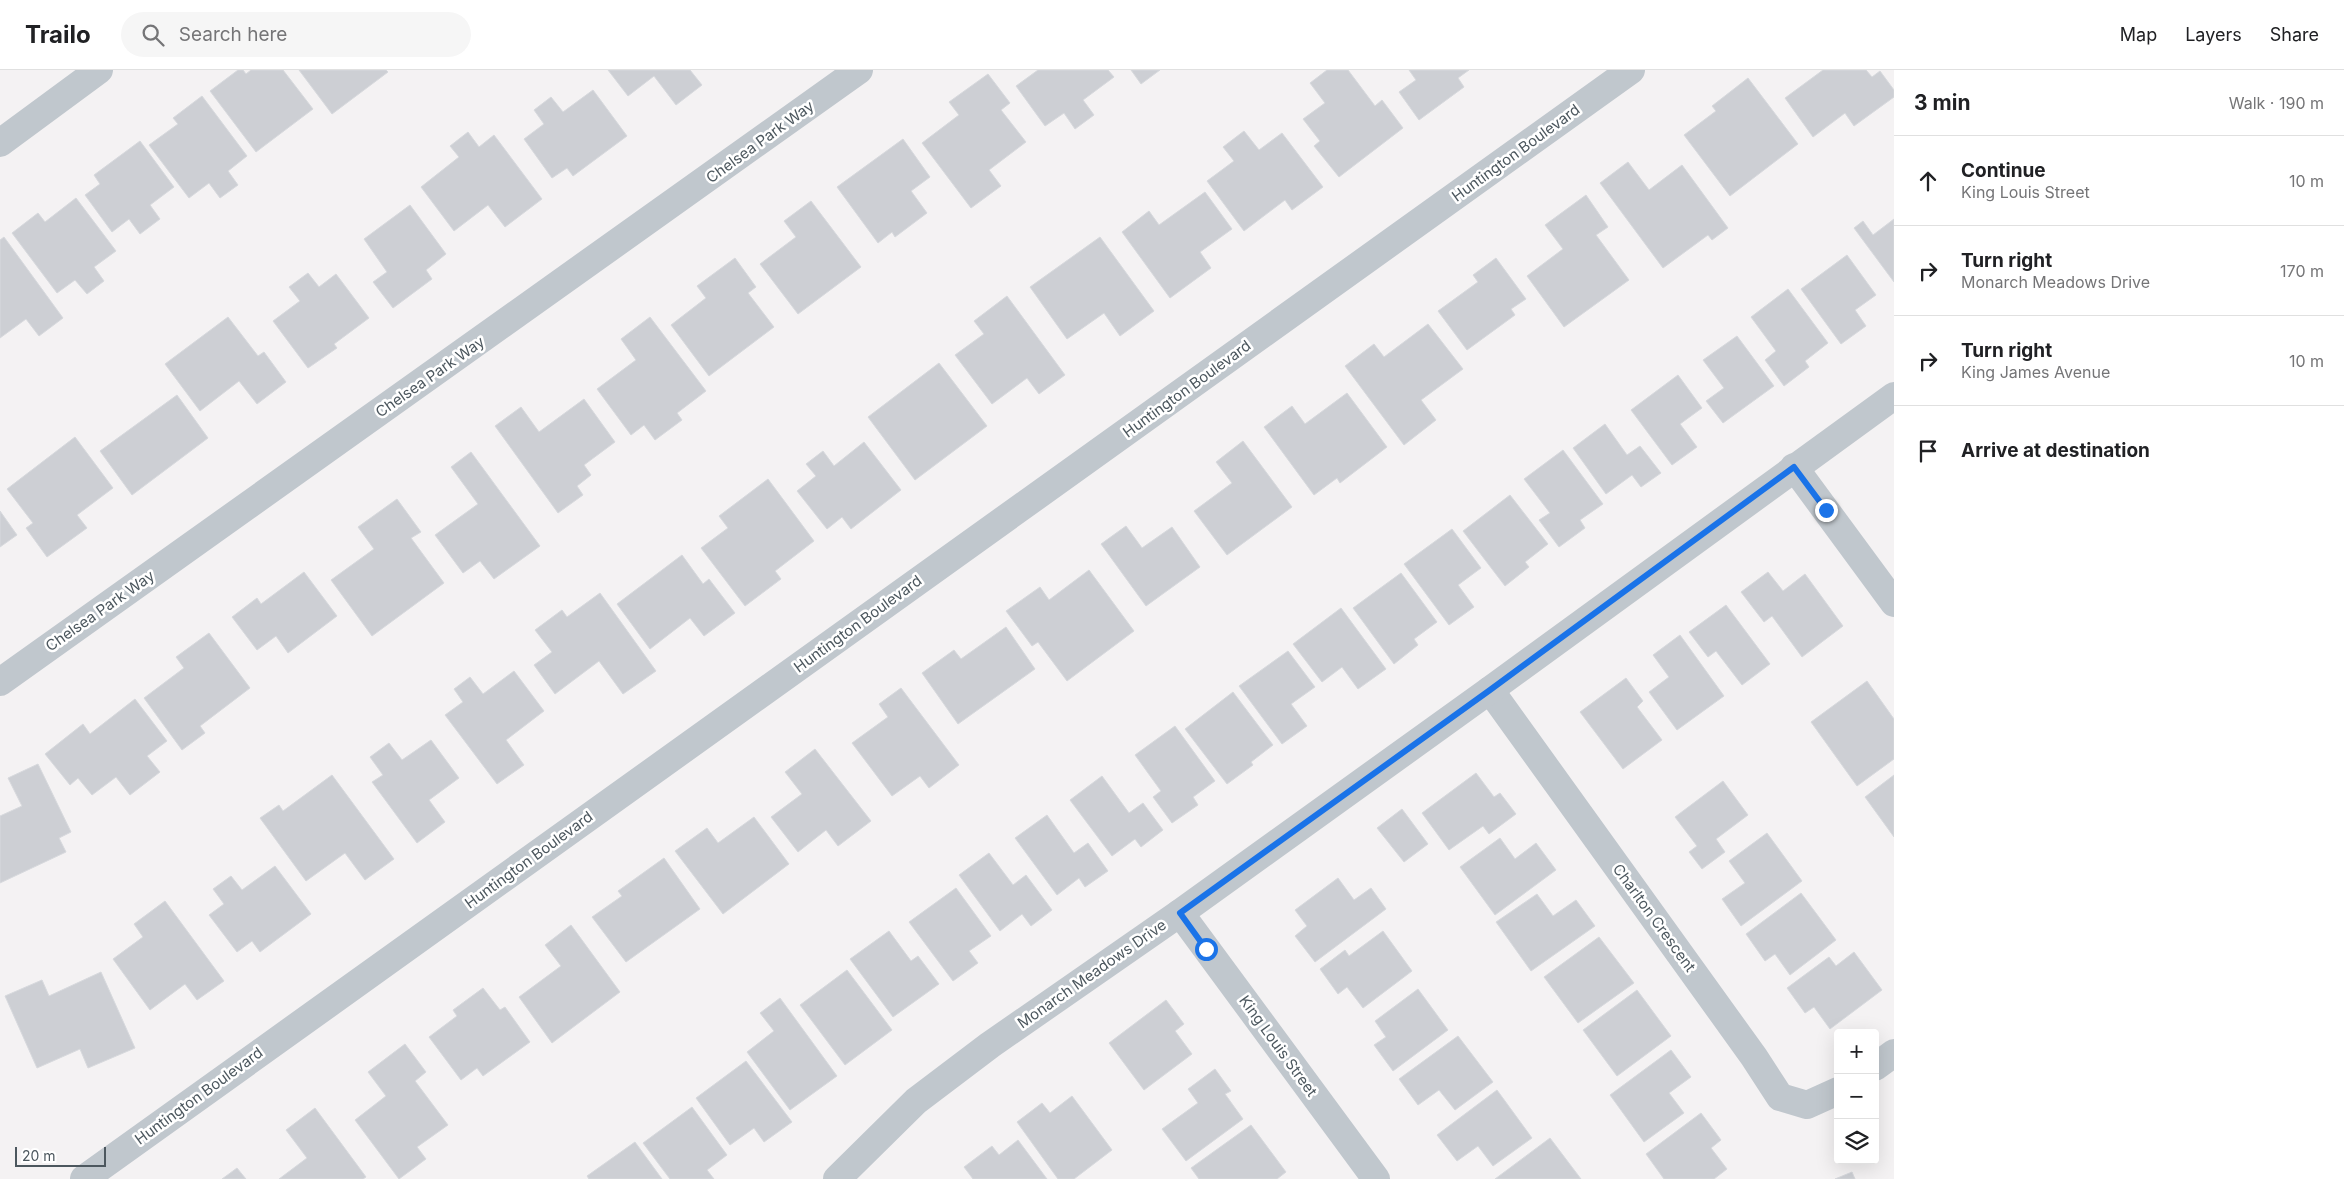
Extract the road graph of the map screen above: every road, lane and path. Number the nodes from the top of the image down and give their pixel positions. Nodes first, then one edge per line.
1 (99, 70) edge
2 (860, 70) edge
3 (1632, 70) edge
4 (0, 143) edge
5 (1894, 396) edge
6 (1794, 467) junction
7 (1894, 603) edge
8 (0, 682) edge
9 (1490, 690) junction
10 (1180, 913) junction
11 (1894, 1053) edge
12 (1879, 1064) edge
13 (1834, 1093) edge
14 (84, 1179) edge
15 (837, 1179) edge
16 (1376, 1179) edge

1 - 4 street
2 - 8 street, Chelsea Park Way
3 - 14 street, Huntington Boulevard
5 - 6 street, Monarch Meadows Drive
6 - 7 street
6 - 9 street, Monarch Meadows Drive
9 - 10 street, Monarch Meadows Drive
9 - 13 street, Charlton Crescent
10 - 15 street, Monarch Meadows Drive
10 - 16 street, King Louis Street
11 - 12 street

